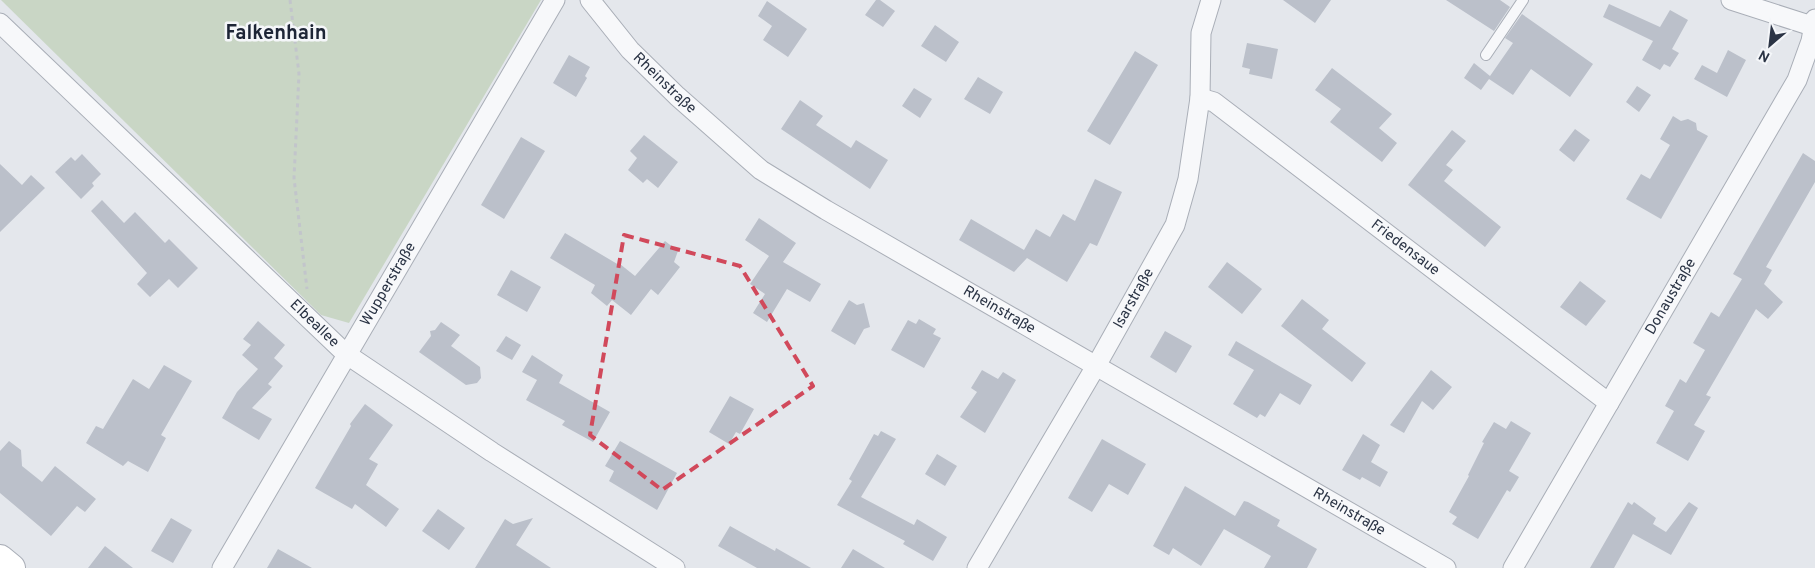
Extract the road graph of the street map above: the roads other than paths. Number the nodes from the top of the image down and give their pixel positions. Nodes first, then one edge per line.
1 (555, 0) edge
2 (590, 0) edge
3 (1211, 0) edge
4 (1523, 0) edge
5 (1731, 0) edge
6 (0, 23) edge
7 (1815, 24) edge
8 (1486, 55) dead end
9 (1200, 98) junction
10 (346, 354) junction
11 (1096, 366) junction
12 (1609, 402) junction
13 (0, 559) edge
14 (11, 568) edge
15 (222, 568) edge
16 (675, 568) edge
17 (977, 568) edge
18 (1446, 568) edge
19 (1513, 568) edge

1 - 10 street, Wupperstraße
2 - 11 street, Rheinstraße
3 - 9 street, Isarstraße
4 - 8 lane
5 - 7 street
6 - 10 street, Elbeallee
7 - 12 street, Donaustraße
9 - 11 street, Isarstraße
9 - 12 street, Friedensaue
10 - 15 street, Wupperstraße
10 - 16 street, Elbeallee
11 - 17 street, Isarstraße
11 - 18 street, Rheinstraße
12 - 19 street, Donaustraße
13 - 14 street

